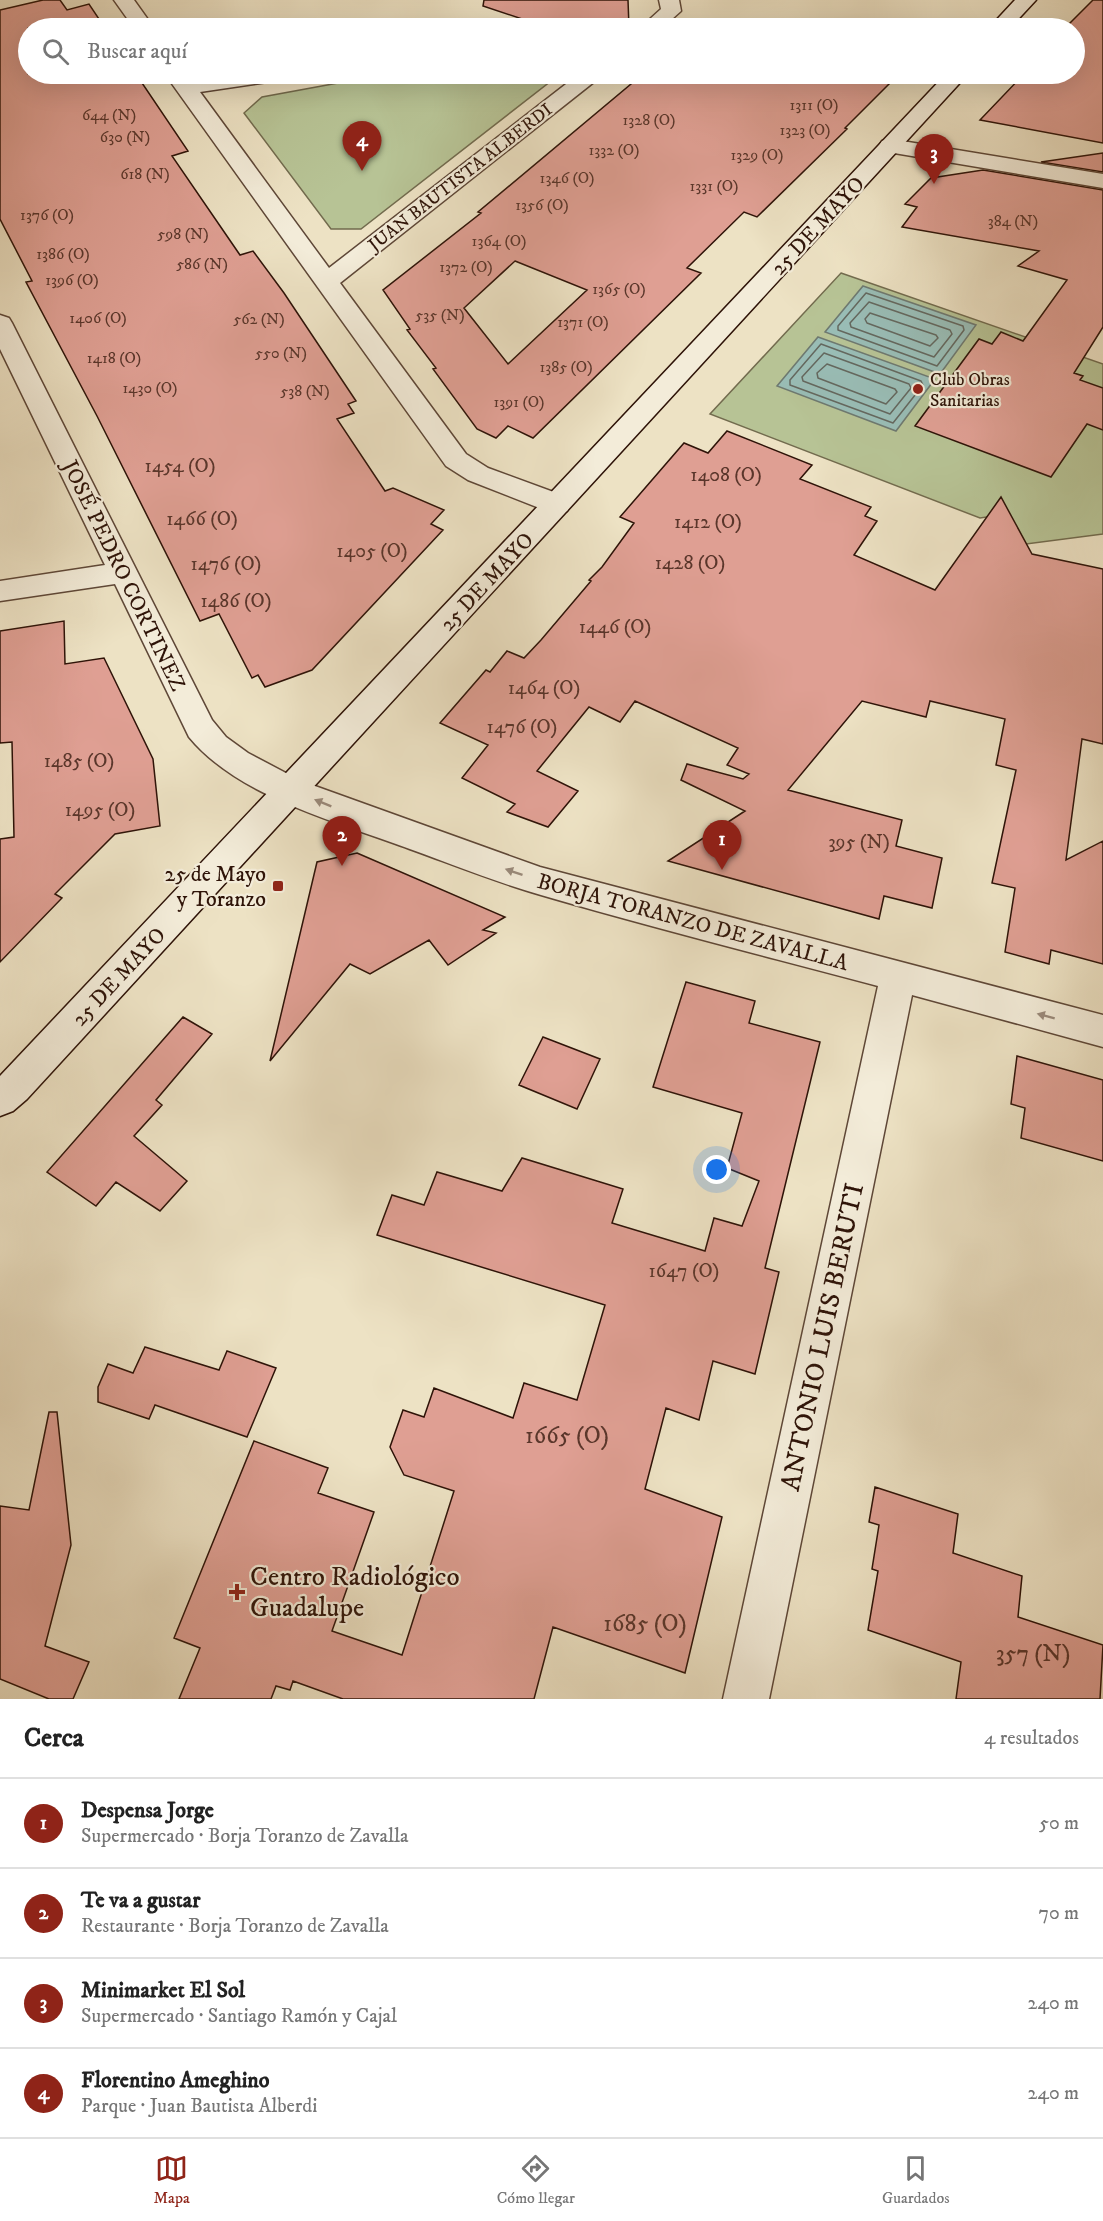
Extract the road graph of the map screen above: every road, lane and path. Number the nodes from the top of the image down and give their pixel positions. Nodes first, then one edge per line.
1 (124, 0) edge
2 (669, 0) edge
3 (1026, 0) edge
4 (137, 18) edge
5 (663, 18) edge
6 (1009, 18) edge
7 (184, 84) edge
8 (579, 84) edge
9 (948, 84) edge
10 (890, 146) junction
11 (1103, 181) edge
12 (327, 281) junction
13 (2, 333) edge
14 (557, 504) junction
15 (123, 573) junction
16 (0, 591) edge
17 (291, 790) junction
18 (898, 976) junction
19 (1103, 1031) edge
20 (4, 1097) edge
21 (746, 1699) edge

1 - 4 street
2 - 5 street
3 - 6 street
7 - 12 street
8 - 12 street, JUAN BAUTISTA ALBERDI
9 - 10 street, 25 DE MAYO
10 - 11 street
10 - 14 street, 25 DE MAYO
12 - 14 street
13 - 15 street, JOSÉ PEDRO CORTINEZ
14 - 17 street, 25 DE MAYO
15 - 16 street
15 - 17 street, JOSÉ PEDRO CORTINEZ
18 -> 17 street, BORJA TORANZO DE ZAVALLA
17 - 20 street, 25 DE MAYO
19 -> 18 street, BORJA TORANZO DE ZAVALLA
18 - 21 street, ANTONIO LUIS BERUTI

